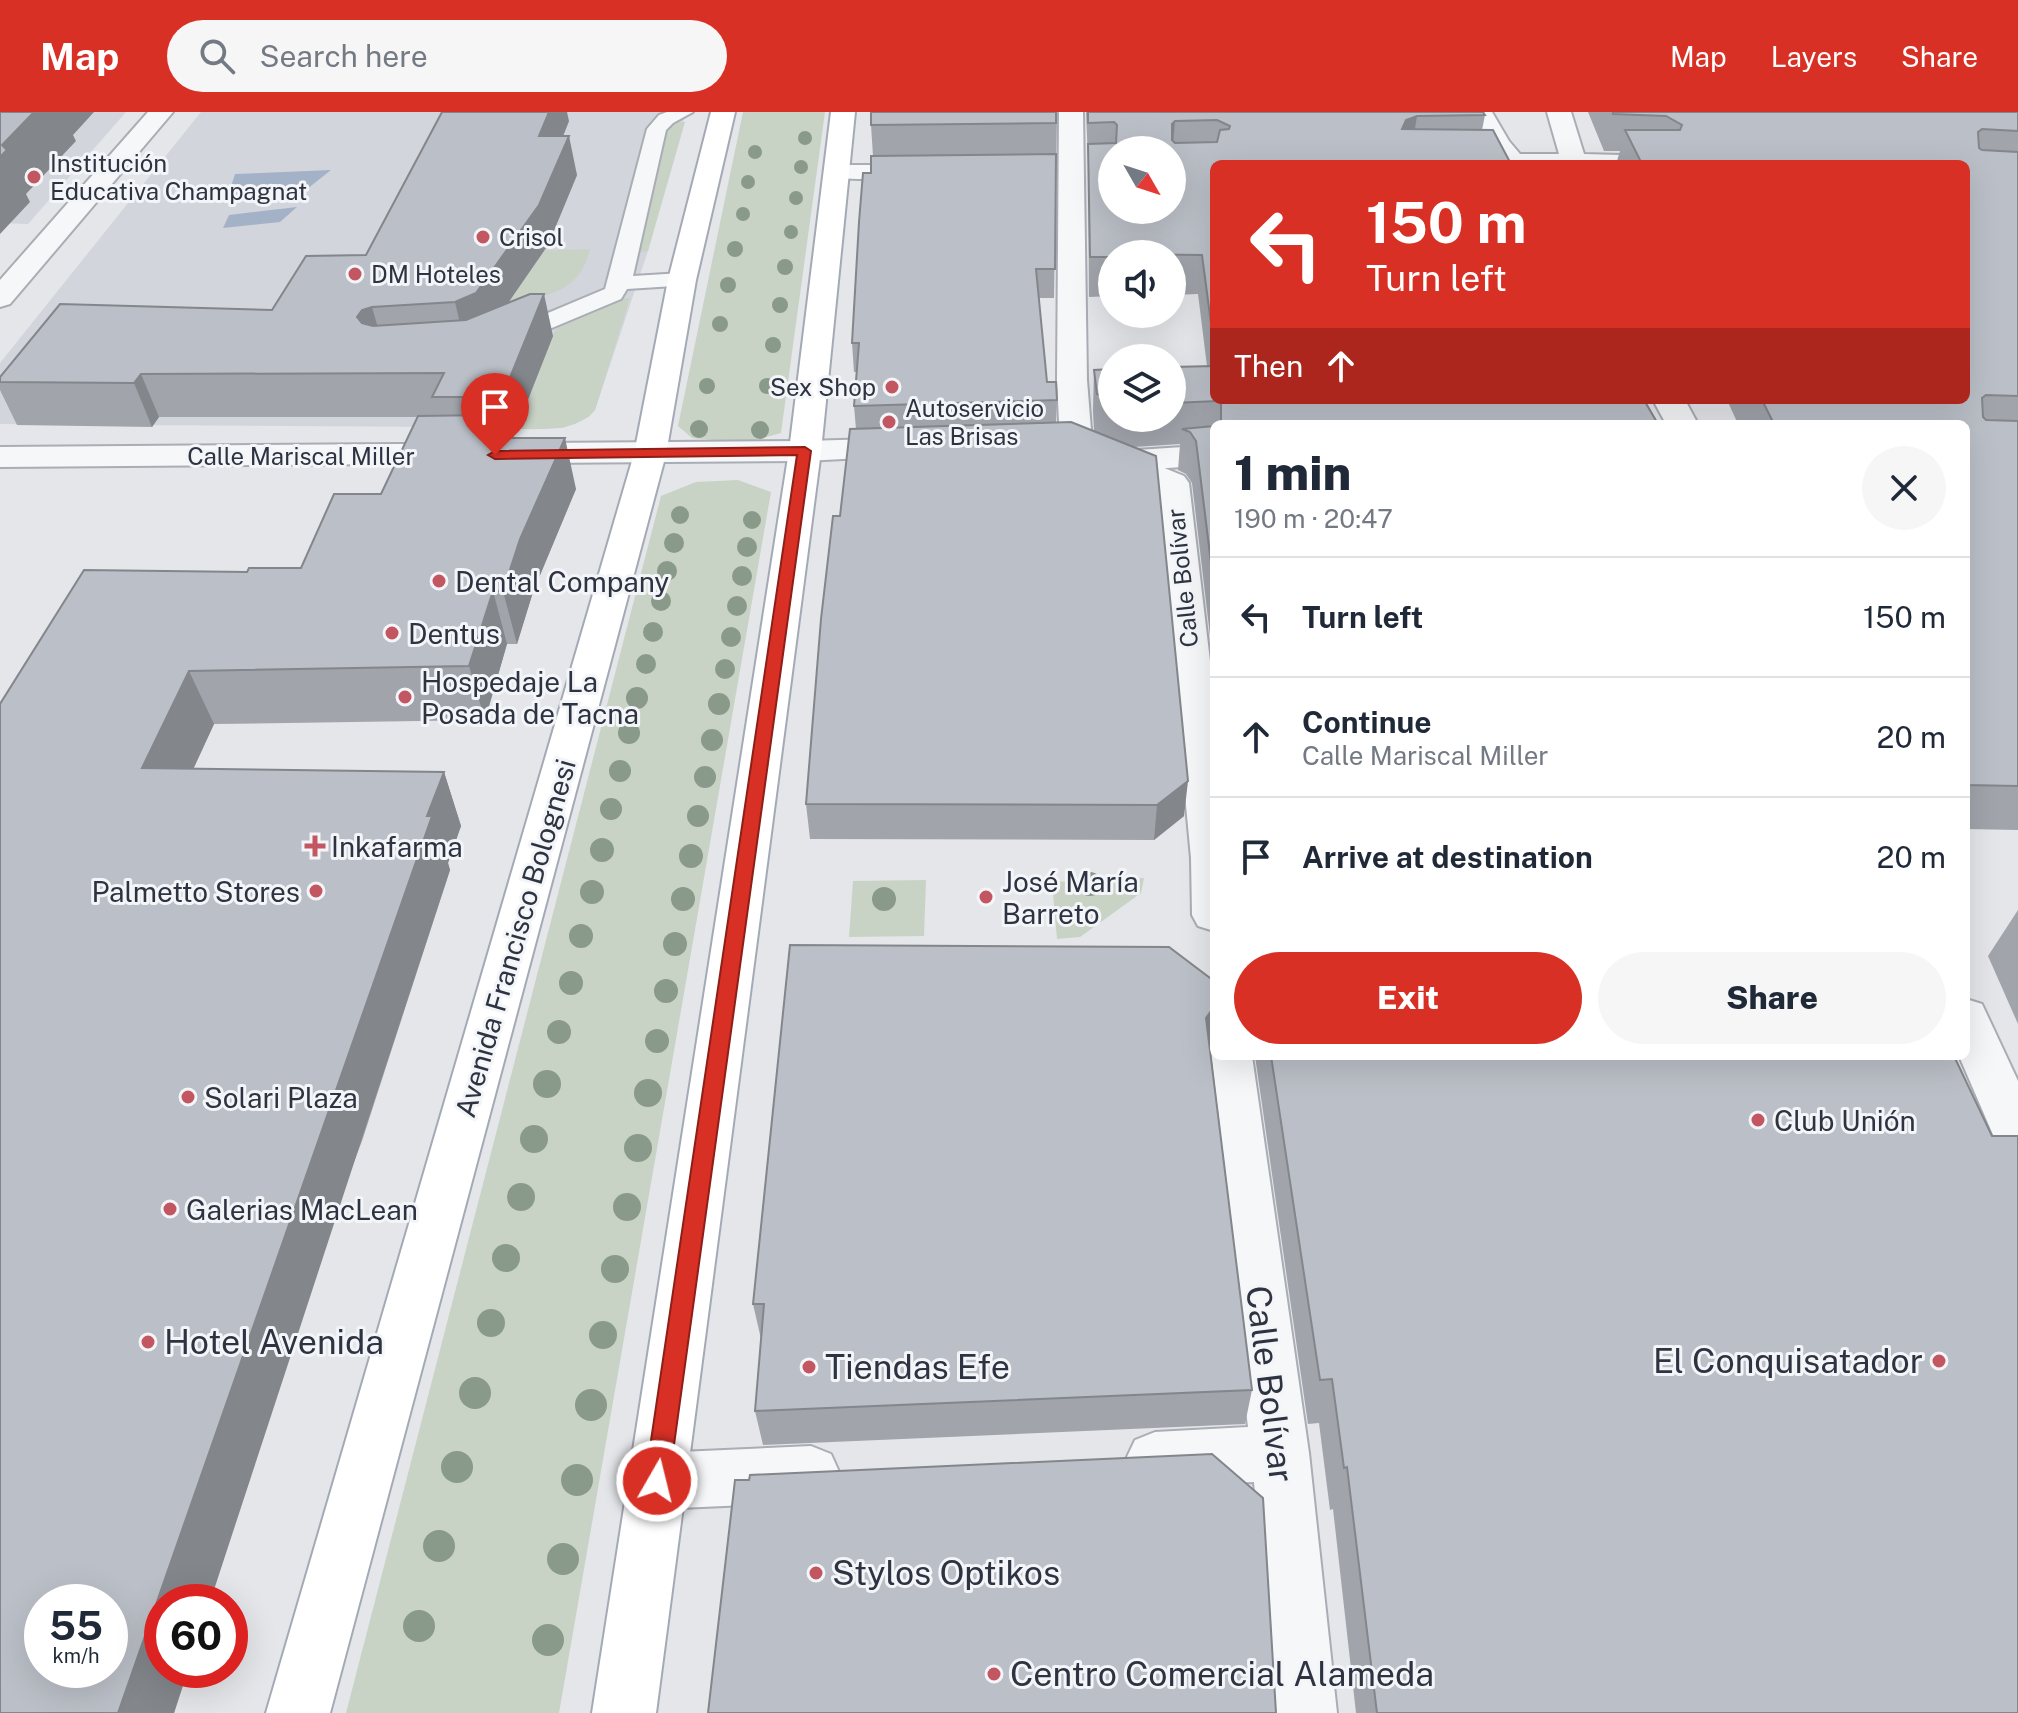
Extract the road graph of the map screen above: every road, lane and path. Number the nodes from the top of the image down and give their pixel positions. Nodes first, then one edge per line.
1 (161, 112) edge
2 (684, 112) edge
3 (723, 112) edge
4 (843, 112) edge
5 (1071, 112) edge
6 (1480, 112) edge
7 (1559, 112) edge
8 (1513, 160) edge
9 (1570, 160) edge
10 (1085, 170) junction
11 (1040, 171) edge
12 (950, 172) edge
13 (837, 173) junction
14 (682, 280) junction
15 (620, 283) junction
16 (0, 298) edge
17 (489, 346) edge
18 (932, 447) edge
19 (805, 451) junction
20 (650, 454) junction
21 (1210, 455) edge
22 (0, 457) edge
23 (1121, 461) junction
24 (1210, 839) edge
25 (1970, 1026) edge
26 (1229, 1060) edge
27 (2018, 1137) edge
28 (1280, 1453) junction
29 (1104, 1461) edge
30 (865, 1472) edge
31 (657, 1481) junction
32 (298, 1713) edge
33 (624, 1713) edge
34 (1305, 1713) edge

1 - 16 street
2 - 15 lane
3 - 14 main road, Avenida Francisco Bolognesi
4 - 13 main road
5 - 10 street, Calle Bolívar
6 - 8 street
7 - 9 street
10 - 11 street
10 - 23 street, Calle Bolívar
12 - 13 street
13 - 19 main road
14 - 15 lane
14 - 20 main road, Avenida Francisco Bolognesi
15 - 17 lane
18 - 19 street, Calle Mariscal Miller
19 - 20 street, Calle Mariscal Miller
19 - 31 main road
20 - 22 street, Calle Mariscal Miller
20 - 32 main road, Avenida Francisco Bolognesi
21 - 23 street
23 - 24 street, Calle Bolívar
25 - 27 street
26 - 28 street, Calle Bolívar
28 - 29 street
28 - 34 street, Calle Bolívar
30 - 31 street
31 - 33 main road

